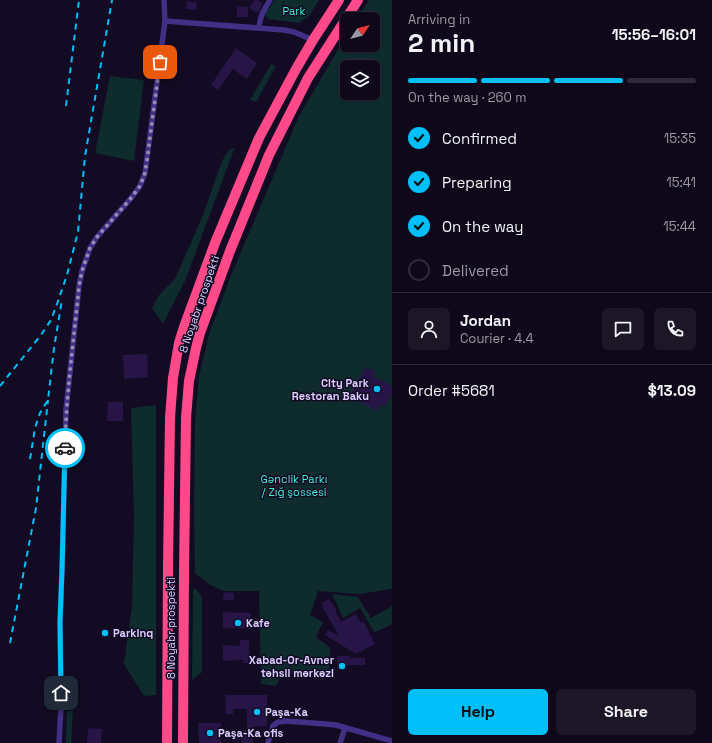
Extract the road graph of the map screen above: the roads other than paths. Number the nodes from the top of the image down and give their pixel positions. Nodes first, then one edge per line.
1 (164, 0) edge
2 (270, 0) edge
3 (339, 0) edge
4 (358, 0) edge
5 (165, 21) junction
6 (259, 27) junction
7 (313, 40) junction
8 (345, 728) junction
9 (392, 741) edge
10 (59, 743) edge
11 (168, 743) edge
12 (183, 743) edge
13 (268, 743) edge
14 (340, 743) edge

1 - 5 street
2 - 6 street
3 - 7 highway, 8 Noyabr prospekti
4 - 12 highway, 8 Noyabr prospekti
5 - 6 street
5 - 10 street
6 - 7 street
7 - 11 highway, 8 Noyabr prospekti
8 - 9 street
8 - 13 street
8 - 14 street

